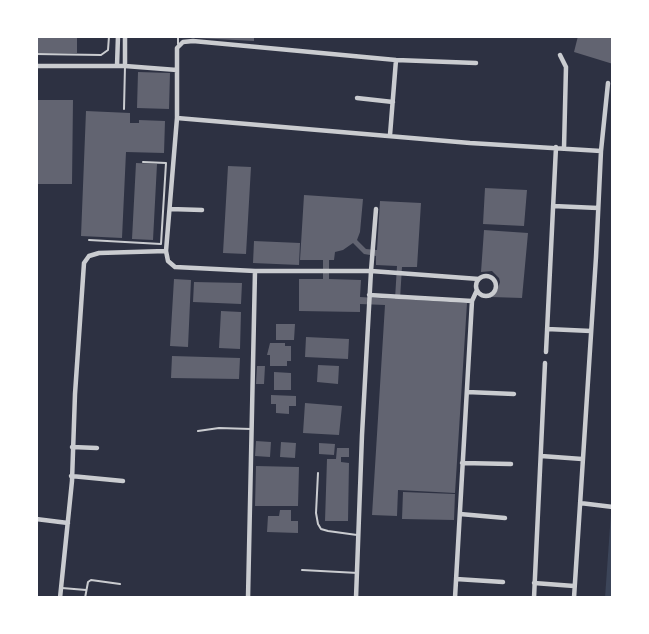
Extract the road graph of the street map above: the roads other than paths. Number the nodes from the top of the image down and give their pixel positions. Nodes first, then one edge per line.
1 (109, 36) edge
2 (118, 36) edge
3 (125, 36) edge
4 (178, 36) edge
5 (178, 47) junction
6 (36, 54) edge
7 (560, 55) dead end
8 (396, 60) junction
9 (476, 63) dead end
10 (36, 66) edge
11 (117, 66) junction
12 (125, 66) junction
13 (177, 70) junction
14 (608, 83) dead end
15 (357, 98) dead end
16 (393, 102) junction
17 (124, 109) dead end
18 (177, 118) junction
19 (390, 135) junction
20 (556, 147) junction
21 (564, 148) junction
22 (601, 151) junction
23 (143, 162) dead end
24 (163, 205) junction
25 (553, 206) junction
26 (170, 207) junction
27 (598, 208) junction
28 (376, 209) dead end
29 (202, 210) dead end
30 (90, 240) dead end
31 (166, 251) junction
32 (255, 271) junction
33 (371, 271) junction
34 (479, 279) junction
35 (477, 290) junction
36 (369, 295) junction
37 (472, 301) junction
38 (547, 329) junction
39 (591, 331) junction
40 (546, 352) dead end
41 (545, 363) dead end
42 (467, 392) junction
43 (514, 394) dead end
44 (251, 429) junction
45 (198, 431) dead end
46 (72, 447) junction
47 (97, 448) dead end
48 (541, 456) junction
49 (582, 459) junction
50 (462, 463) junction
51 (511, 464) dead end
52 (318, 473) dead end
53 (71, 476) junction
54 (123, 481) dead end
55 (580, 502) junction
56 (613, 507) edge
57 (460, 514) junction
58 (505, 518) dead end
59 (36, 519) edge
60 (68, 523) junction
61 (360, 535) junction
62 (302, 570) dead end
63 (358, 573) junction
64 (456, 579) junction
65 (503, 582) dead end
66 (534, 583) junction
67 (120, 584) dead end
68 (574, 586) junction
69 (61, 588) junction
70 (86, 590) junction
71 (60, 598) edge
72 (85, 598) edge
73 (248, 598) edge
74 (356, 598) edge
75 (455, 598) edge
76 (534, 598) edge
77 (574, 598) edge

1 - 6 lane
2 - 11 street
3 - 12 street
4 - 5 lane
5 - 8 street
5 - 13 street
7 - 21 street
8 - 9 street
8 - 16 street
10 - 11 street
11 - 12 street
12 - 13 street
12 - 17 lane
13 - 18 street
14 - 22 street
15 - 16 street
16 - 19 street
18 - 19 street
18 - 26 street
19 - 20 street
20 - 21 street
20 - 25 street
21 - 22 street
22 - 27 street
23 - 24 lane
24 - 26 lane
24 - 30 lane
25 - 27 street
25 - 38 street
26 - 29 street
26 - 31 street
27 - 39 street
28 - 33 street
31 - 32 street
31 - 46 street
32 - 33 street
32 - 44 street
33 - 34 street
33 - 36 street
34 - 35 street
34 - 35 street
35 - 37 street
36 - 37 street
36 - 61 street
37 - 42 street
38 - 39 street
38 - 40 street
39 - 49 street
41 - 48 street
42 - 43 street
42 - 50 street
44 - 45 lane
44 - 73 street
46 - 47 street
46 - 53 street
48 - 49 street
48 - 66 street
49 - 55 street
50 - 51 street
50 - 57 street
52 - 61 lane
53 - 54 street
53 - 60 street
55 - 56 street
55 - 68 street
57 - 58 street
57 - 64 street
59 - 60 street
60 - 69 street
61 - 63 street
62 - 63 lane
63 - 74 street
64 - 65 street
64 - 75 street
66 - 68 street
66 - 76 street
67 - 70 lane
68 - 77 street
69 - 70 lane
69 - 71 street
70 - 72 lane

